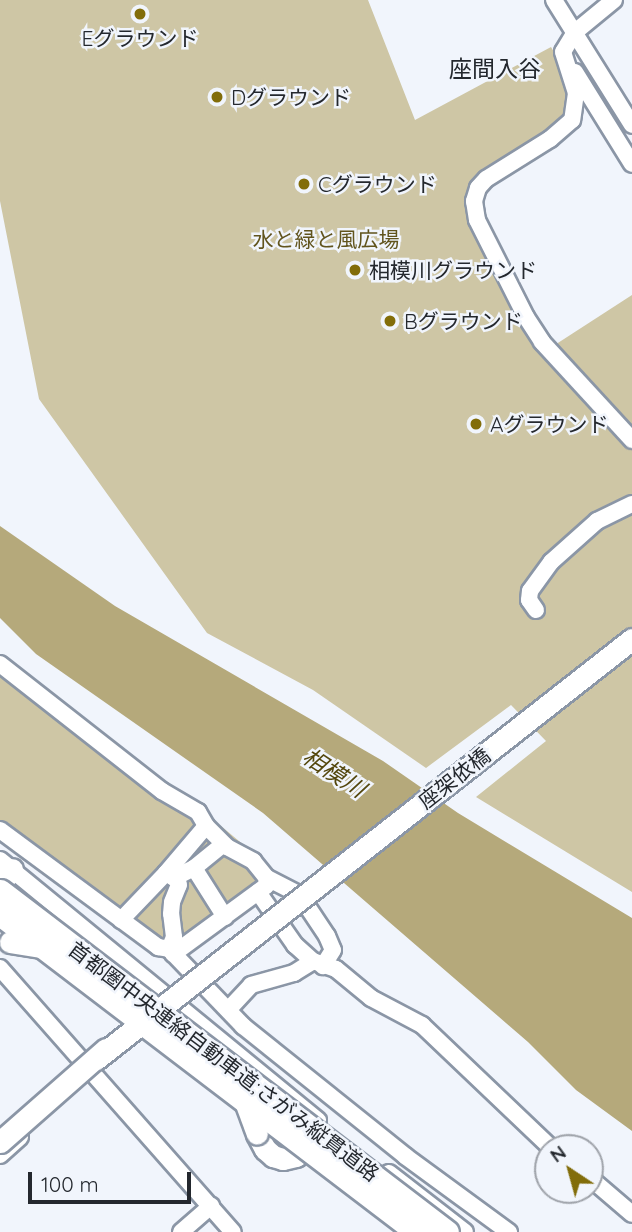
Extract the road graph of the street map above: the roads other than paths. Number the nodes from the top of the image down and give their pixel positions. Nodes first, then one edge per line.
1 (554, 0) edge
2 (614, 0) edge
3 (575, 32) junction
4 (563, 51) junction
5 (632, 125) edge
6 (632, 164) edge
7 (632, 440) edge
8 (632, 504) edge
9 (536, 610) dead end
10 (632, 639) edge
11 (0, 664) edge
12 (205, 826) junction
13 (0, 830) edge
14 (224, 844) junction
15 (194, 868) junction
16 (3, 872) edge
17 (171, 875) junction
18 (263, 885) junction
19 (0, 891) edge
20 (0, 914) edge
21 (225, 917) junction
22 (121, 920) junction
23 (3, 934) edge
24 (171, 951) junction
25 (318, 964) junction
26 (0, 968) edge
27 (85, 978) junction
28 (156, 1003) junction
29 (228, 1010) junction
30 (91, 1064) junction
31 (537, 1134) edge
32 (321, 1135) junction
33 (0, 1137) edge
34 (0, 1142) edge
35 (0, 1155) edge
36 (604, 1190) edge
37 (211, 1206) junction
38 (632, 1214) edge
39 (181, 1232) edge
40 (233, 1232) edge
41 (417, 1232) edge
42 (447, 1232) edge
43 (465, 1232) edge
44 (509, 1232) edge

1 - 3 street
2 - 3 street
3 - 4 street
3 - 5 street
4 - 6 street
4 - 7 street
8 - 9 street
10 - 28 main road, 座架依橋, bridge
11 - 12 street
12 - 14 street
12 - 17 street
13 - 22 street
14 - 15 street
14 - 18 street
15 - 17 street
15 - 21 street
16 - 28 highway, bridge
17 - 22 street
17 - 24 street
18 - 21 street
18 - 25 street
18 - 25 street
19 - 28 highway, 首都圏中央連絡自動車道;さがみ縦貫道路, bridge
20 - 27 highway, 首都圏中央連絡自動車道;さがみ縦貫道路, bridge
21 - 24 street
22 - 24 street
23 - 27 highway, bridge
23 - 28 main road, bridge
24 - 29 street
25 - 29 street
25 - 31 street
26 - 30 street
27 - 41 highway, 首都圏中央連絡自動車道;さがみ縦貫道路, bridge
28 - 30 main road, 座架依橋, bridge
28 - 32 street
28 - 32 main road, bridge
28 - 42 highway, 首都圏中央連絡自動車道;さがみ縦貫道路, bridge
29 - 44 street
30 - 33 street
30 - 34 main road, 座架依橋, bridge
30 - 35 street
30 - 37 street
32 - 43 street
36 - 38 street
37 - 39 street
37 - 40 street

